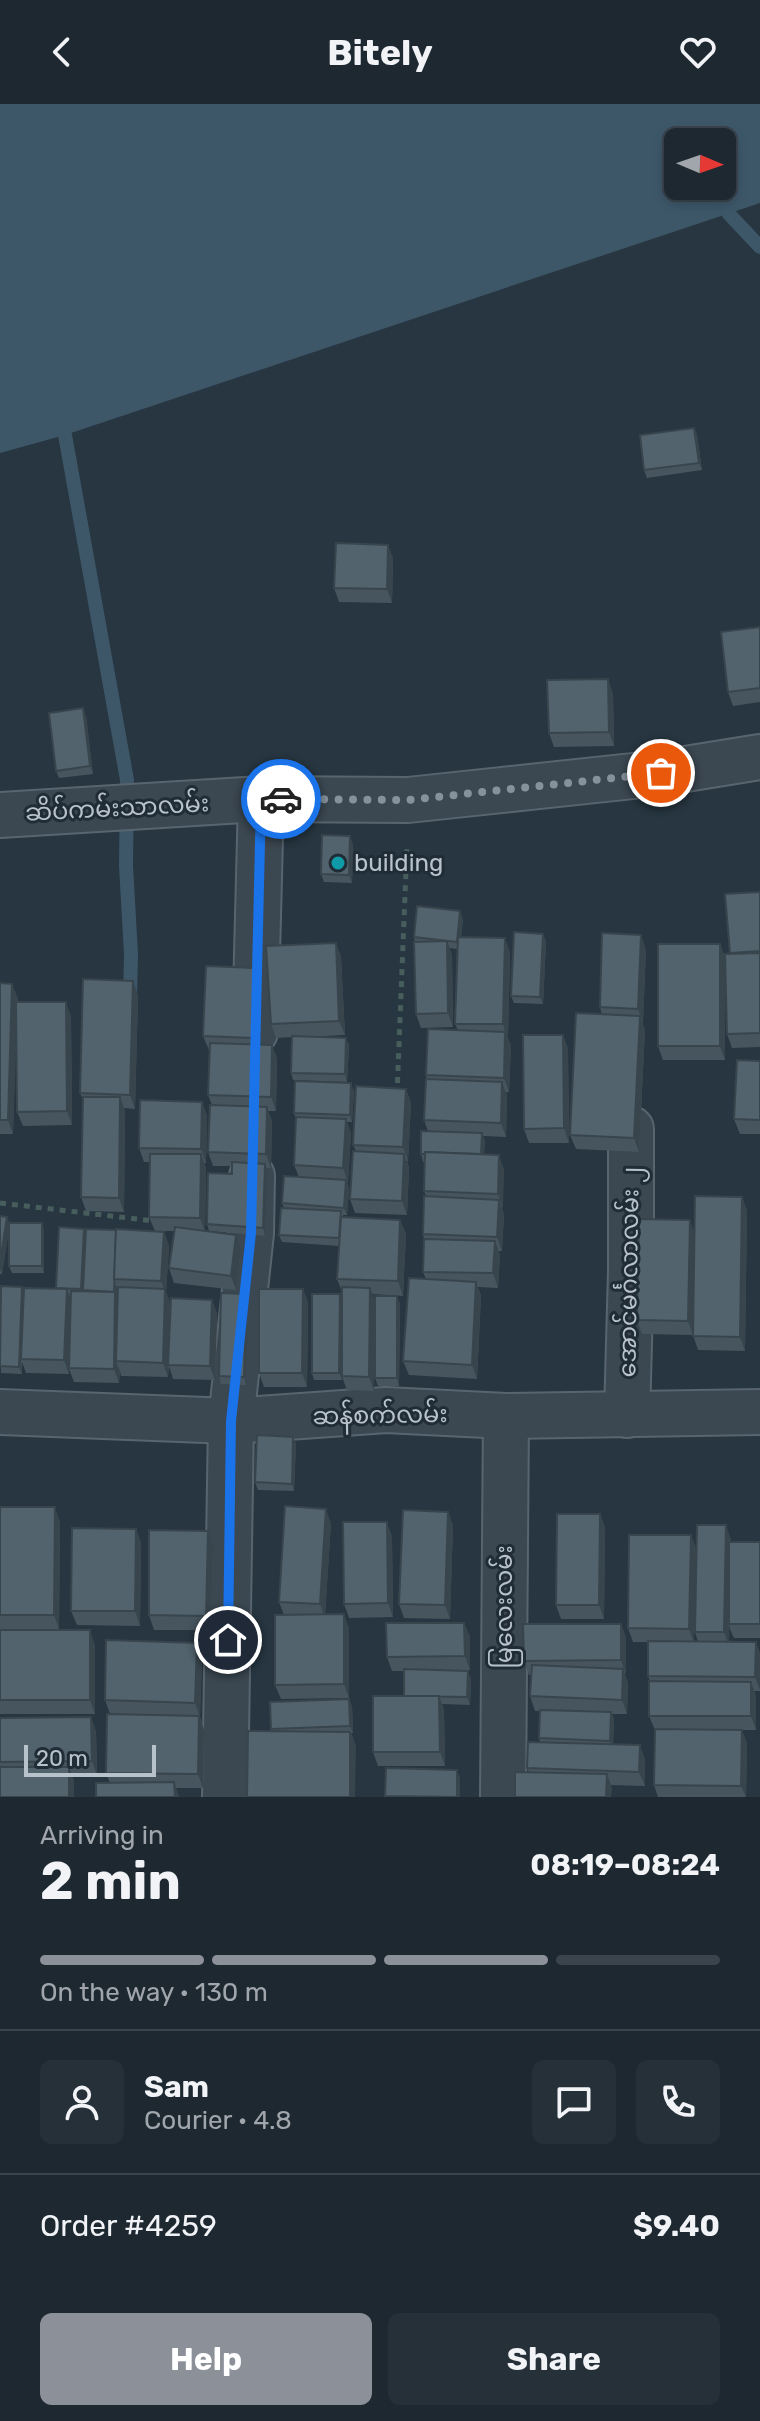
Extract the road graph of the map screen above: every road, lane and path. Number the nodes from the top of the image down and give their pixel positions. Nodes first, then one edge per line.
1 (760, 757) edge
2 (261, 799) junction
3 (408, 800) junction
4 (0, 815) edge
5 (254, 1078) edge
6 (397, 1103) edge
7 (631, 1129) edge
8 (253, 1140) edge
9 (0, 1203) edge
10 (157, 1222) edge
11 (0, 1412) edge
12 (760, 1412) edge
13 (627, 1415) junction
14 (506, 1416) junction
15 (231, 1421) junction
16 (225, 1797) edge
17 (503, 1797) edge

1 - 3 street, ဆိပ်ကမ်းသာလမ်း
2 - 3 street, ဆိပ်ကမ်းသာလမ်း
2 - 4 street, ဆိပ်ကမ်းသာလမ်း
2 - 5 street
3 - 6 path
7 - 13 street, အောင်မင်္ဂလာလမ်း ၂
8 - 15 street
9 - 10 path
11 - 15 street, ဆန်စက်လမ်း
12 - 13 street, ဆန်စက်လမ်း
13 - 14 street, ဆန်စက်လမ်း
14 - 15 street, ဆန်စက်လမ်း
14 - 17 street, မြလေးလမ်း
15 - 16 street

